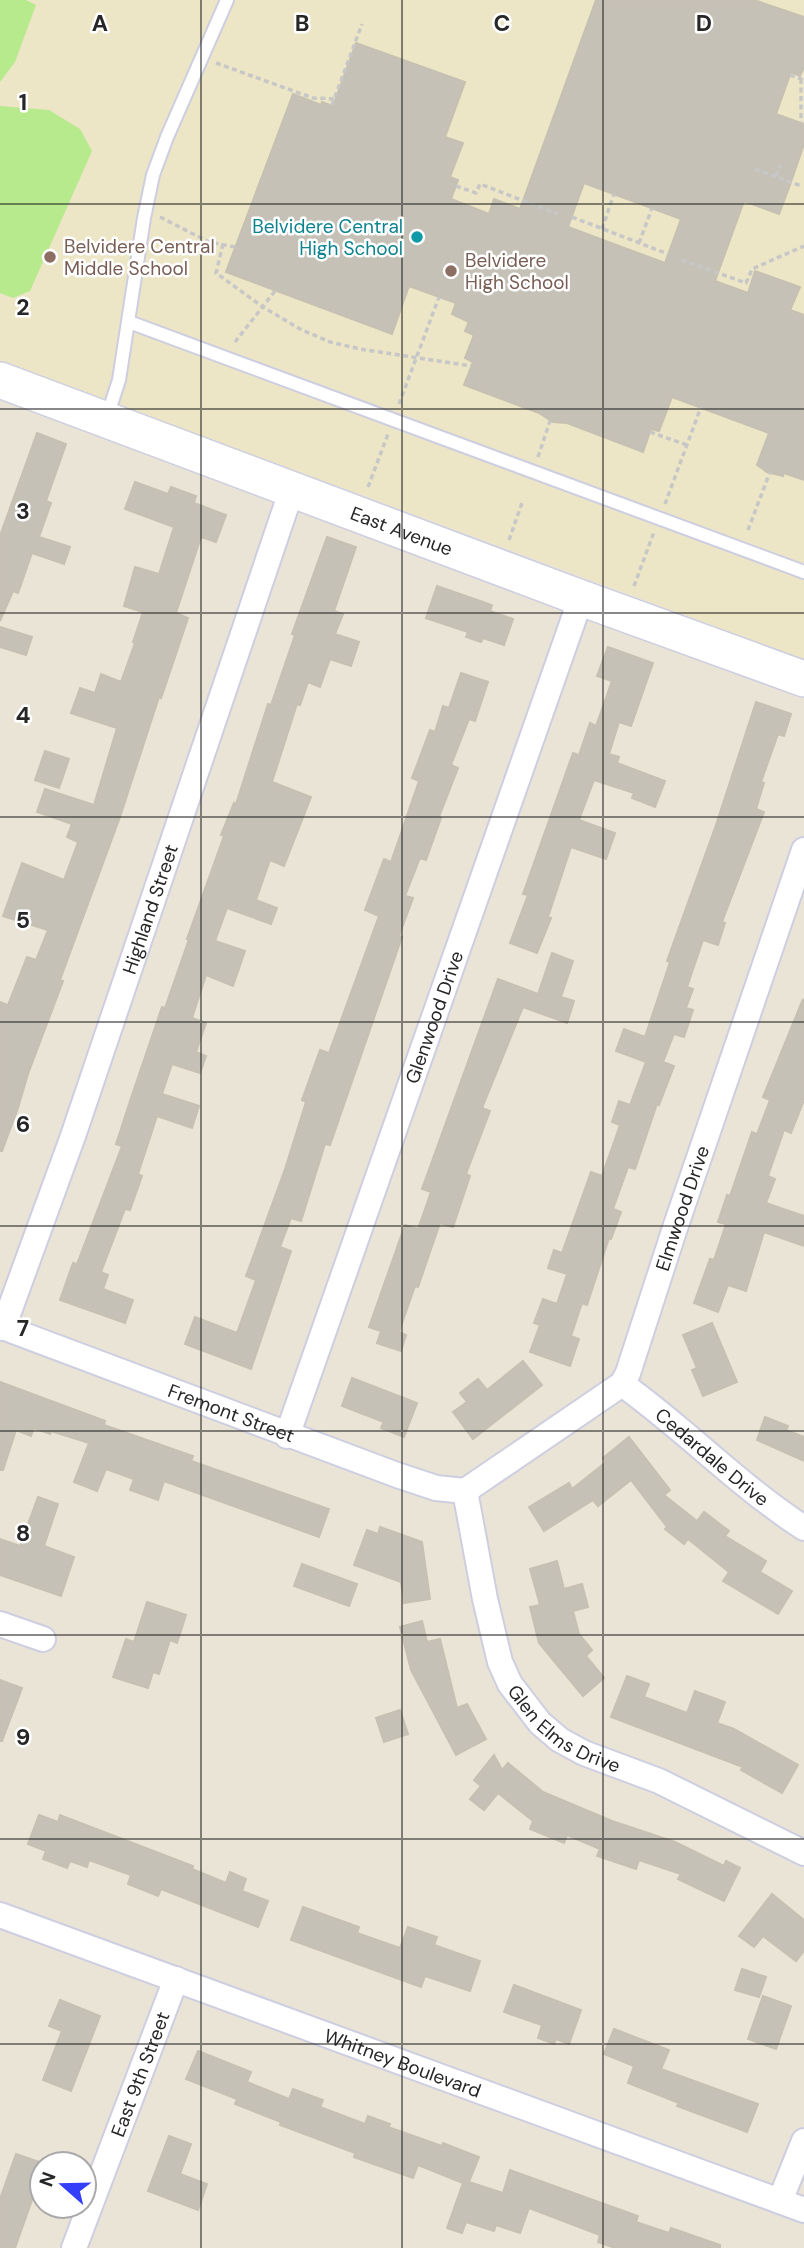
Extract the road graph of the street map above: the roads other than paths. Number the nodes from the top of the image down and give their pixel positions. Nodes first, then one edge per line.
1 (227, 0) edge
2 (129, 322) junction
3 (0, 381) edge
4 (106, 420) junction
5 (292, 489) junction
6 (804, 572) edge
7 (581, 598) junction
8 (804, 679) edge
9 (804, 850) edge
10 (2, 1327) edge
11 (622, 1384) junction
12 (287, 1436) junction
13 (465, 1491) junction
14 (804, 1528) edge
15 (0, 1624) edge
16 (43, 1639) dead end
17 (804, 1853) edge
18 (0, 1915) edge
19 (176, 1979) junction
20 (804, 2141) edge
21 (780, 2201) junction
22 (804, 2210) edge
23 (74, 2248) edge

1 - 2 lane
2 - 4 lane
2 - 6 lane
3 - 4 street, East Avenue
4 - 5 street, East Avenue
5 - 7 street, East Avenue
5 - 10 street, Highland Street
7 - 8 street, East Avenue
7 - 12 street, Glenwood Drive
9 - 11 street, Elmwood Drive
10 - 12 street, Fremont Street
11 - 13 street
11 - 14 street, Cedardale Drive
12 - 13 street, Fremont Street
13 - 17 street, Glen Elms Drive
15 - 16 street
18 - 19 street, Whitney Boulevard
19 - 21 street, Whitney Boulevard
19 - 23 street, East 9th Street
20 - 21 street
21 - 22 street, Whitney Boulevard

